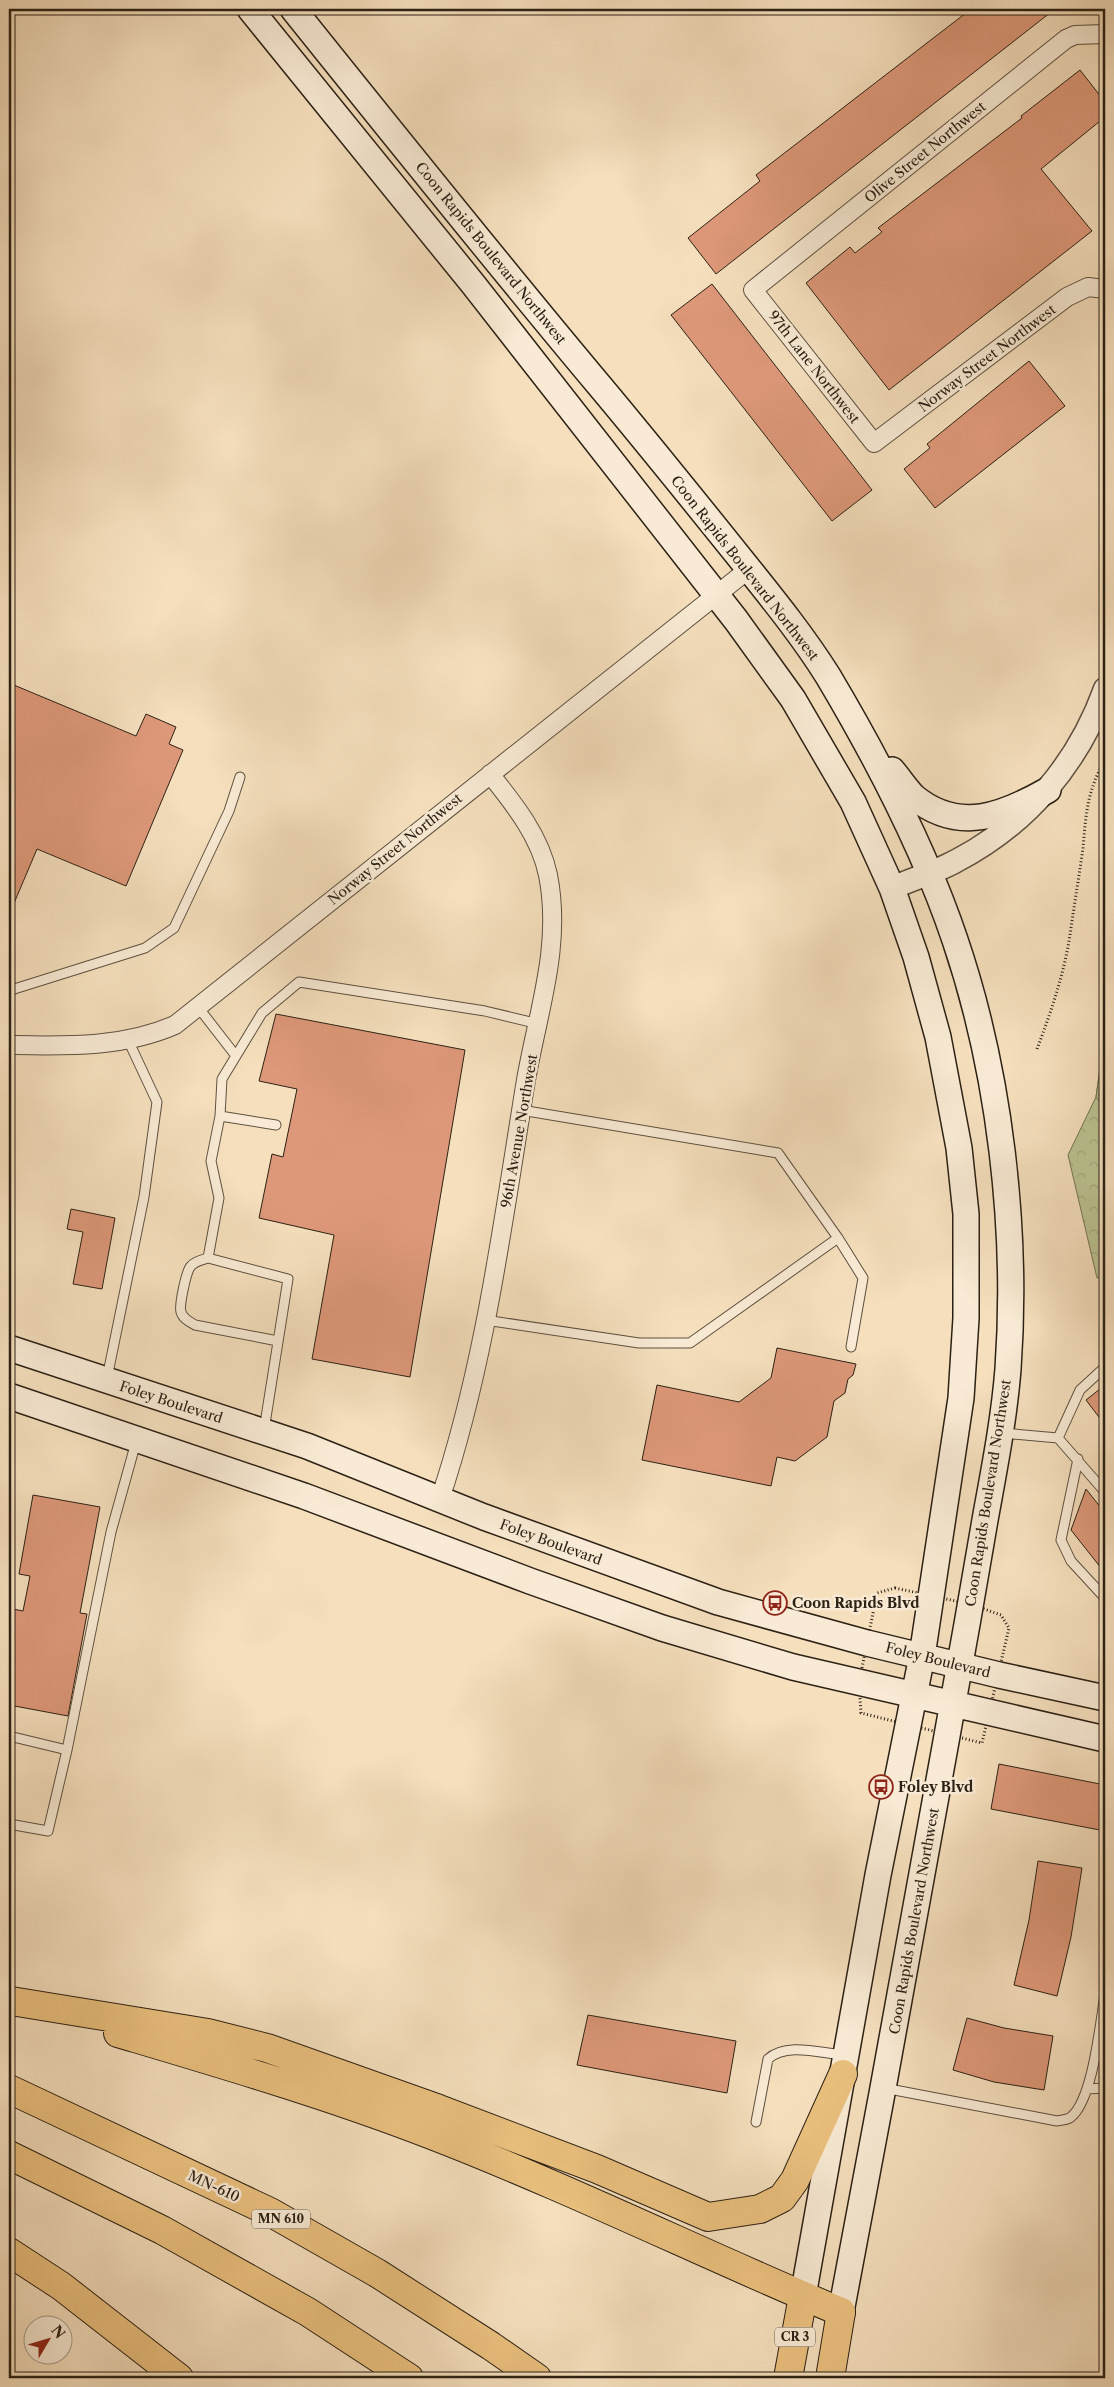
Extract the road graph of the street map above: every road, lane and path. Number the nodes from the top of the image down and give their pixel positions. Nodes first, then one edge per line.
1 (250, 9) edge
2 (293, 9) edge
3 (1105, 34) edge
4 (1105, 289) edge
5 (753, 290) joint
6 (874, 443) joint
7 (749, 569) junction
8 (715, 594) junction
9 (1105, 688) edge
10 (844, 706) junction
11 (1105, 760) edge
12 (490, 774) junction
13 (240, 777) dead end
14 (1048, 790) junction
15 (930, 872) junction
16 (892, 888) junction
17 (9, 993) edge
18 (198, 1007) junction
19 (539, 1024) junction
20 (128, 1040) junction
21 (9, 1044) edge
22 (1038, 1049) dead end
23 (236, 1056) junction
24 (522, 1110) junction
25 (220, 1116) junction
26 (276, 1126) dead end
27 (838, 1238) junction
28 (208, 1258) junction
29 (485, 1320) junction
30 (278, 1340) junction
31 (851, 1347) dead end
32 (9, 1348) edge
33 (1105, 1367) edge
34 (106, 1381) junction
35 (9, 1396) edge
36 (264, 1433) junction
37 (1000, 1433) junction
38 (1058, 1438) junction
39 (136, 1439) junction
40 (1078, 1459) junction
41 (1105, 1492) edge
42 (440, 1500) junction
43 (1105, 1598) edge
44 (922, 1656) junction
45 (960, 1666) junction
46 (914, 1695) junction
47 (1105, 1698) edge
48 (953, 1705) junction
49 (9, 1736) edge
50 (1105, 1738) edge
51 (67, 1750) junction
52 (9, 1824) edge
53 (1105, 1995) edge
54 (10, 2000) edge
55 (844, 2065) junction
56 (884, 2088) junction
57 (1105, 2088) edge
58 (9, 2089) edge
59 (1087, 2089) junction
60 (756, 2122) dead end
61 (9, 2154) edge
62 (9, 2252) edge
63 (803, 2296) junction
64 (841, 2312) junction
65 (178, 2378) edge
66 (409, 2378) edge
67 (537, 2378) edge
68 (788, 2378) edge
69 (830, 2378) edge

1 - 8 main road, CR 3
2 - 7 main road, Coon Rapids Boulevard Northwest / CR 3
3 - 5 street, Olive Street Northwest
4 - 6 street, Norway Street Northwest
5 - 6 street, 97th Lane Northwest
7 - 8 street, Norway Street Northwest
7 - 10 main road, Coon Rapids Boulevard Northwest / CR 3
8 - 12 street, Norway Street Northwest
8 - 16 main road, CR 3
9 - 14 street
10 - 14 main road
10 - 15 main road, Coon Rapids Boulevard Northwest / CR 3
11 - 22 path
12 - 18 street, Norway Street Northwest
12 - 19 street, 96th Avenue Northwest
13 - 17 lane
14 - 15 street
15 - 16 street
15 - 37 main road, Coon Rapids Boulevard Northwest / CR 3
16 - 44 main road, CR 3
18 - 20 street, Norway Street Northwest
18 - 23 lane
19 - 23 lane
19 - 24 street, 96th Avenue Northwest
20 - 21 street, Norway Street Northwest
20 - 34 lane
23 - 25 lane
24 - 27 lane
24 - 29 street, 96th Avenue Northwest
25 - 26 lane
25 - 28 lane
27 - 29 lane
27 - 31 lane
28 - 30 lane
28 - 30 lane
29 - 42 street, 96th Avenue Northwest
30 - 36 lane
32 - 34 main road, Foley Boulevard
33 - 38 lane
34 - 36 main road, Foley Boulevard
35 - 39 main road
36 - 42 main road, Foley Boulevard
37 - 38 lane
37 - 45 main road, Coon Rapids Boulevard Northwest / CR 3
38 - 40 lane
39 - 46 main road
39 - 51 lane
40 - 41 lane
40 - 43 lane
42 - 44 main road, Foley Boulevard
44 - 45 main road, Foley Boulevard
44 - 46 main road, CR 3
45 - 47 main road, Foley Boulevard
45 - 48 main road, Coon Rapids Boulevard Northwest / CR 3
46 - 48 main road
46 - 55 main road, CR 3
48 - 50 main road
48 - 56 main road, Coon Rapids Boulevard Northwest / CR 3
49 - 51 lane
51 - 52 lane
53 - 59 lane
54 - 55 main road
54 - 63 main road
55 - 60 lane
55 - 63 main road, CR 3
56 - 59 lane
56 - 64 main road, Coon Rapids Boulevard Northwest / CR 3
57 - 59 lane
58 - 67 main road, MN-610 / MN 610
61 - 66 main road
62 - 65 main road
63 - 64 main road
63 - 68 main road, CR 3
64 - 69 main road, Coon Rapids Boulevard Northwest / CR 3

